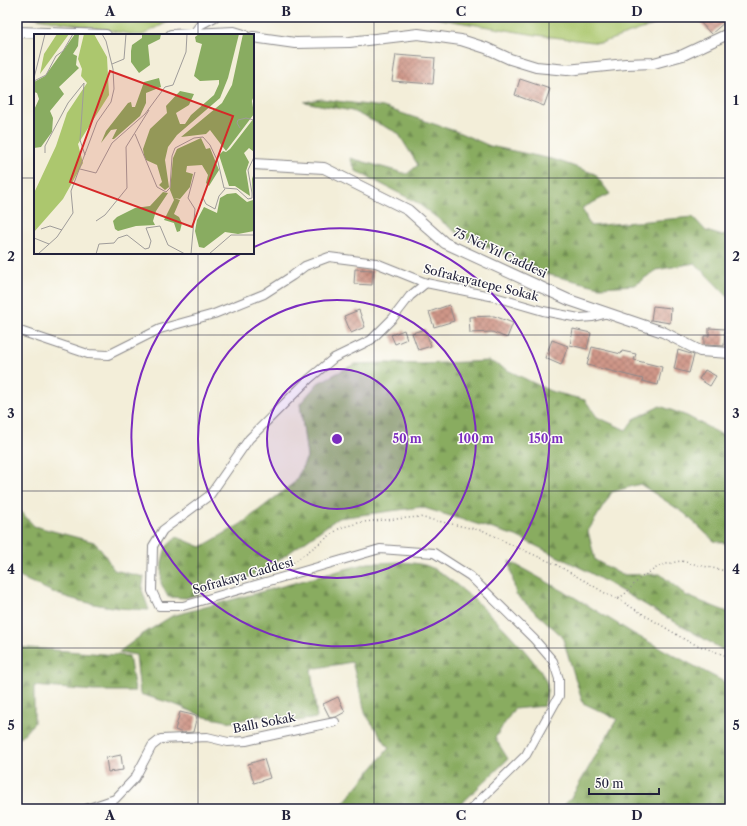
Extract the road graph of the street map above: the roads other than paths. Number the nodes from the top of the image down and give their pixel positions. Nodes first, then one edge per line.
1 (215, 17) edge
2 (17, 32) edge
3 (194, 33) junction
4 (730, 33) edge
5 (74, 34) edge
6 (182, 34) edge
7 (241, 34) edge
8 (254, 37) edge
9 (254, 164) edge
10 (426, 283) junction
11 (608, 313) junction
12 (17, 330) edge
13 (730, 354) edge
14 (335, 722) dead end
15 (86, 809) edge
16 (470, 809) edge

1 - 3 street
2 - 5 street
3 - 6 street
3 - 7 street
4 - 8 street
9 - 11 street, 75 Nci Yıl Caddesi
10 - 11 street, Sofrakayatepe Sokak
10 - 12 street, Sofrakayatepe Sokak
10 - 16 street, Sofrakaya Caddesi
11 - 13 street, 75 Nci Yıl Caddesi
14 - 15 street, Ballı Sokak

